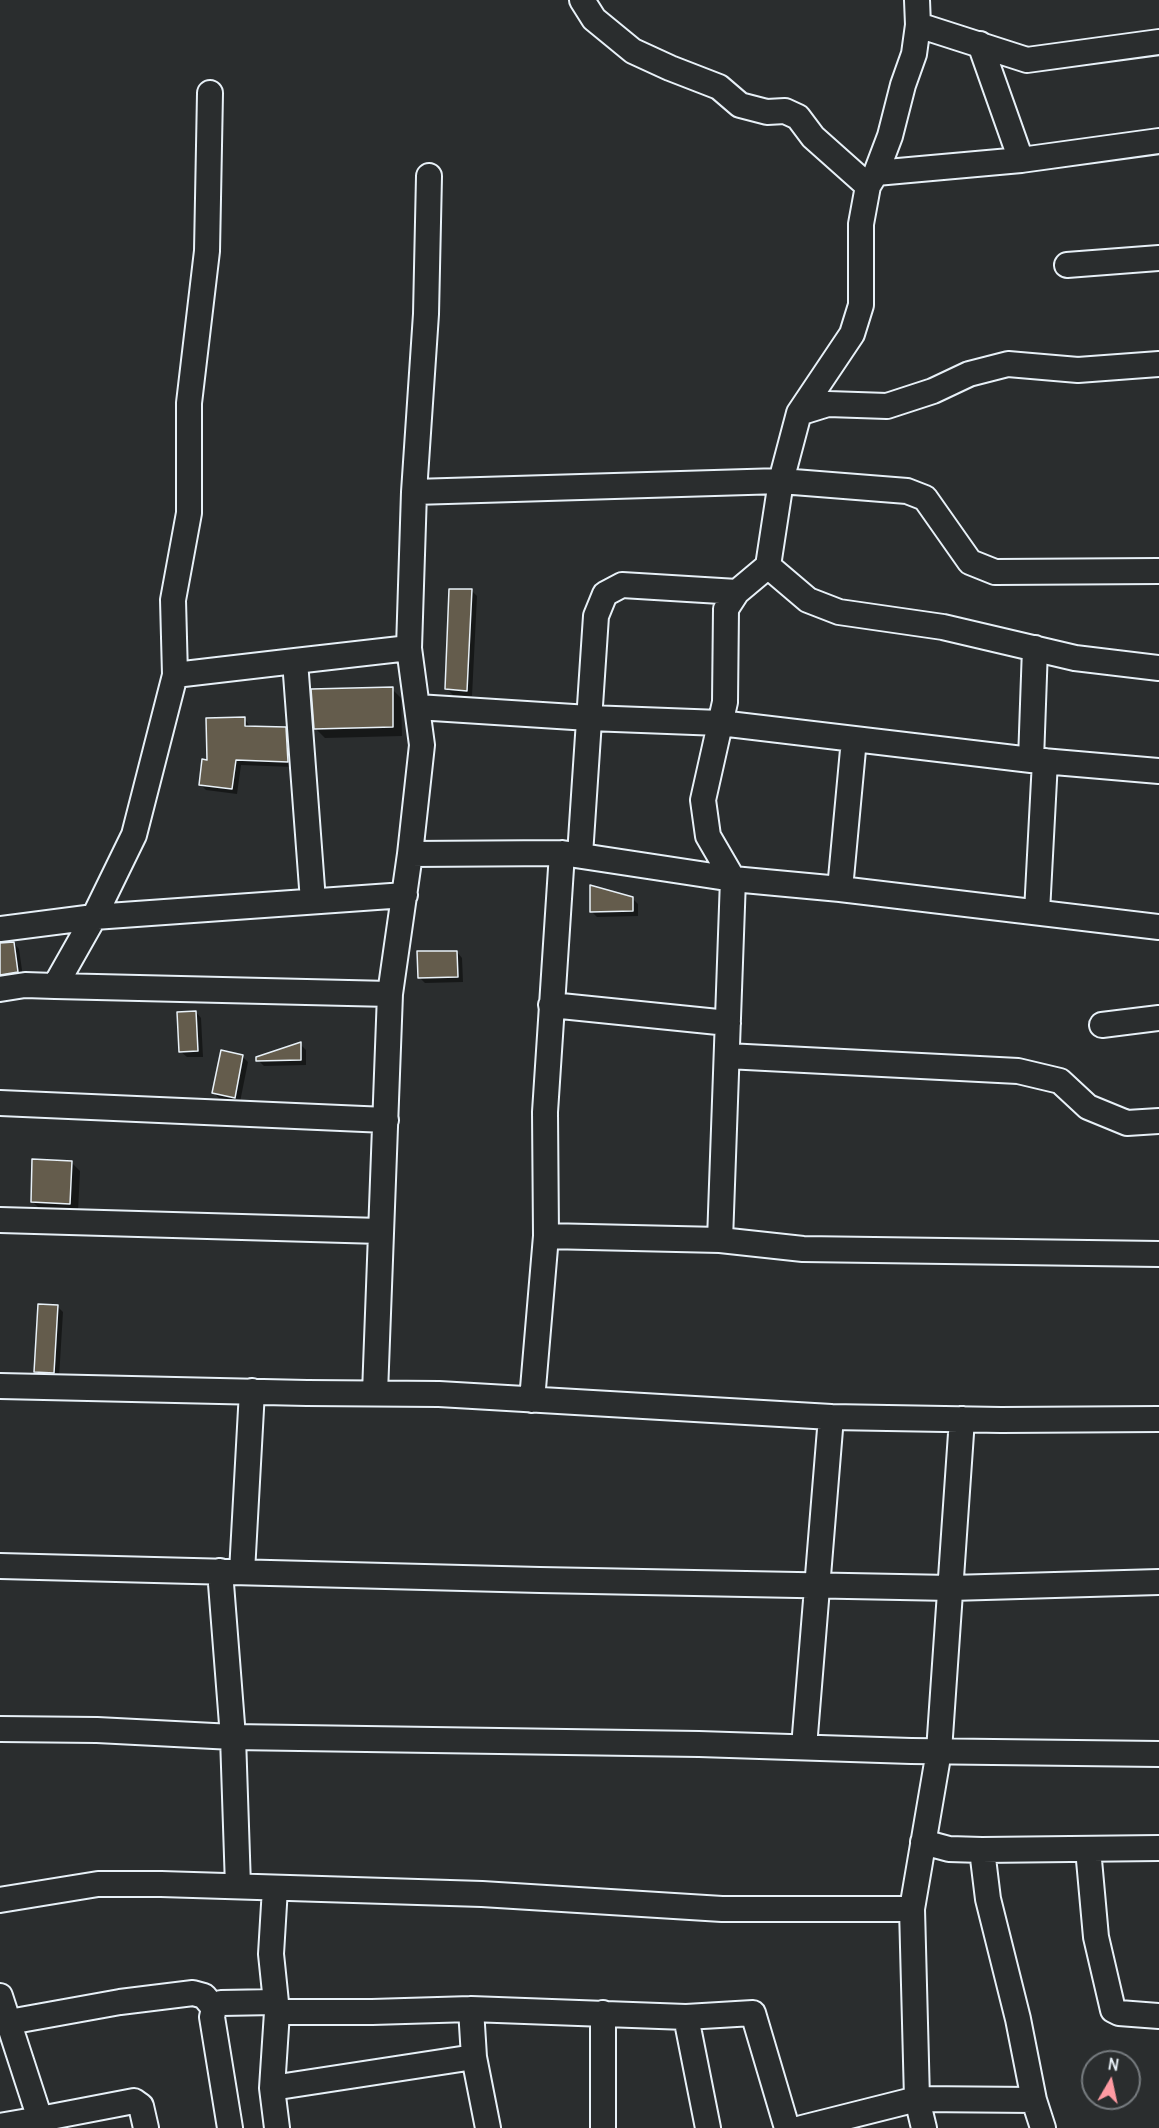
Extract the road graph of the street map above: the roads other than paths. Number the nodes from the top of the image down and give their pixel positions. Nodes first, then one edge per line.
1 (582, 0) edge
2 (917, 0) edge
3 (918, 25) junction
4 (1159, 42) edge
5 (980, 44) junction
6 (210, 93) dead end
7 (1159, 142) edge
8 (1021, 160) junction
9 (429, 176) dead end
10 (872, 180) junction
11 (1159, 258) edge
12 (1067, 266) dead end
13 (1159, 364) edge
14 (799, 413) junction
15 (781, 481) junction
16 (414, 492) junction
17 (768, 566) junction
18 (1159, 571) edge
19 (737, 592) junction
20 (409, 648) junction
21 (1035, 648) junction
22 (295, 661) junction
23 (1159, 668) edge
24 (175, 675) junction
25 (417, 707) junction
26 (589, 718) junction
27 (720, 723) junction
28 (854, 739) junction
29 (1038, 760) junction
30 (1159, 771) edge
31 (410, 854) junction
32 (571, 854) junction
33 (733, 879) junction
34 (840, 889) junction
35 (405, 895) junction
36 (313, 901) junction
37 (1037, 912) junction
38 (94, 916) junction
39 (1159, 927) edge
40 (0, 929) edge
41 (55, 986) junction
42 (0, 989) edge
43 (390, 994) junction
44 (551, 1005) junction
45 (1159, 1018) edge
46 (728, 1023) junction
47 (1102, 1025) dead end
48 (727, 1056) junction
49 (0, 1103) edge
50 (386, 1120) junction
51 (1159, 1121) edge
52 (0, 1220) edge
53 (380, 1231) junction
54 (546, 1236) junction
55 (720, 1240) junction
56 (1159, 1254) edge
57 (0, 1386) edge
58 (252, 1391) junction
59 (375, 1393) junction
60 (532, 1400) junction
61 (831, 1417) junction
62 (962, 1419) junction
63 (1159, 1419) edge
64 (0, 1566) edge
65 (231, 1571) junction
66 (1159, 1582) edge
67 (816, 1585) junction
68 (951, 1588) junction
69 (0, 1729) edge
70 (233, 1737) junction
71 (804, 1747) junction
72 (939, 1751) junction
73 (1159, 1754) edge
74 (923, 1842) junction
75 (1159, 1848) edge
76 (1089, 1849) junction
77 (982, 1850) junction
78 (238, 1887) junction
79 (275, 1888) junction
80 (0, 1900) edge
81 (912, 1909) junction
82 (0, 1996) edge
83 (276, 2007) junction
84 (214, 2008) junction
85 (471, 2009) junction
86 (603, 2013) junction
87 (1159, 2016) edge
88 (686, 2017) junction
89 (9, 2022) junction
90 (474, 2057) junction
91 (272, 2088) junction
92 (916, 2099) junction
93 (1034, 2100) junction
94 (41, 2123) edge
95 (0, 2126) edge
96 (146, 2128) edge
97 (230, 2128) edge
98 (277, 2128) edge
99 (488, 2128) edge
100 (603, 2128) edge
101 (708, 2128) edge
102 (787, 2128) edge
103 (802, 2128) edge
104 (924, 2128) edge
105 (1043, 2128) edge

1 - 10 street
2 - 3 street
3 - 5 street
3 - 10 street
4 - 5 street
5 - 8 street
6 - 24 street
7 - 8 street
8 - 10 street
9 - 16 street
10 - 14 street
11 - 12 street
13 - 14 street
14 - 15 street
15 - 16 street
15 - 17 street
15 - 18 street
16 - 20 street
17 - 19 street
17 - 21 street
19 - 26 street
19 - 27 street
20 - 22 street
20 - 25 street
21 - 23 street
21 - 29 street
22 - 24 street
22 - 36 street
24 - 38 street
25 - 26 street
25 - 31 street
26 - 27 street
26 - 32 street
27 - 28 street
27 - 33 street
28 - 29 street
28 - 34 street
29 - 30 street
29 - 37 street
31 - 32 street
31 - 35 street
32 - 33 street
32 - 44 street
33 - 34 street
33 - 46 street
34 - 37 street
35 - 36 street
35 - 43 street
36 - 38 street
37 - 39 street
38 - 40 street
38 - 41 street
41 - 42 street
41 - 43 street
43 - 50 street
44 - 46 street
44 - 54 street
45 - 47 street
46 - 48 street
48 - 51 street
48 - 55 street
49 - 50 street
50 - 53 street
52 - 53 street
53 - 59 street
54 - 55 street
54 - 60 street
55 - 56 street
57 - 58 street
58 - 59 street
58 - 65 street
59 - 60 street
60 - 61 street
61 - 62 street
61 - 67 street
62 - 63 street
62 - 68 street
64 - 65 street
65 - 67 street
65 - 70 street
66 - 68 street
67 - 68 street
67 - 71 street
68 - 72 street
69 - 70 street
70 - 71 street
70 - 78 street
71 - 72 street
72 - 73 street
72 - 74 street
74 - 77 street
74 - 81 street
75 - 76 street
76 - 77 street
76 - 87 street
77 - 93 street
78 - 79 street
78 - 80 street
79 - 81 street
79 - 83 street
81 - 92 street
82 - 89 street
83 - 84 street
83 - 85 street
83 - 91 street
84 - 89 street
84 - 97 street
85 - 86 street
85 - 90 street
86 - 88 street
86 - 100 street
88 - 101 street
88 - 102 street
89 - 94 street
90 - 91 street
90 - 99 street
91 - 98 street
92 - 93 street
92 - 103 street
92 - 104 street
93 - 105 street
94 - 95 street
94 - 96 street

